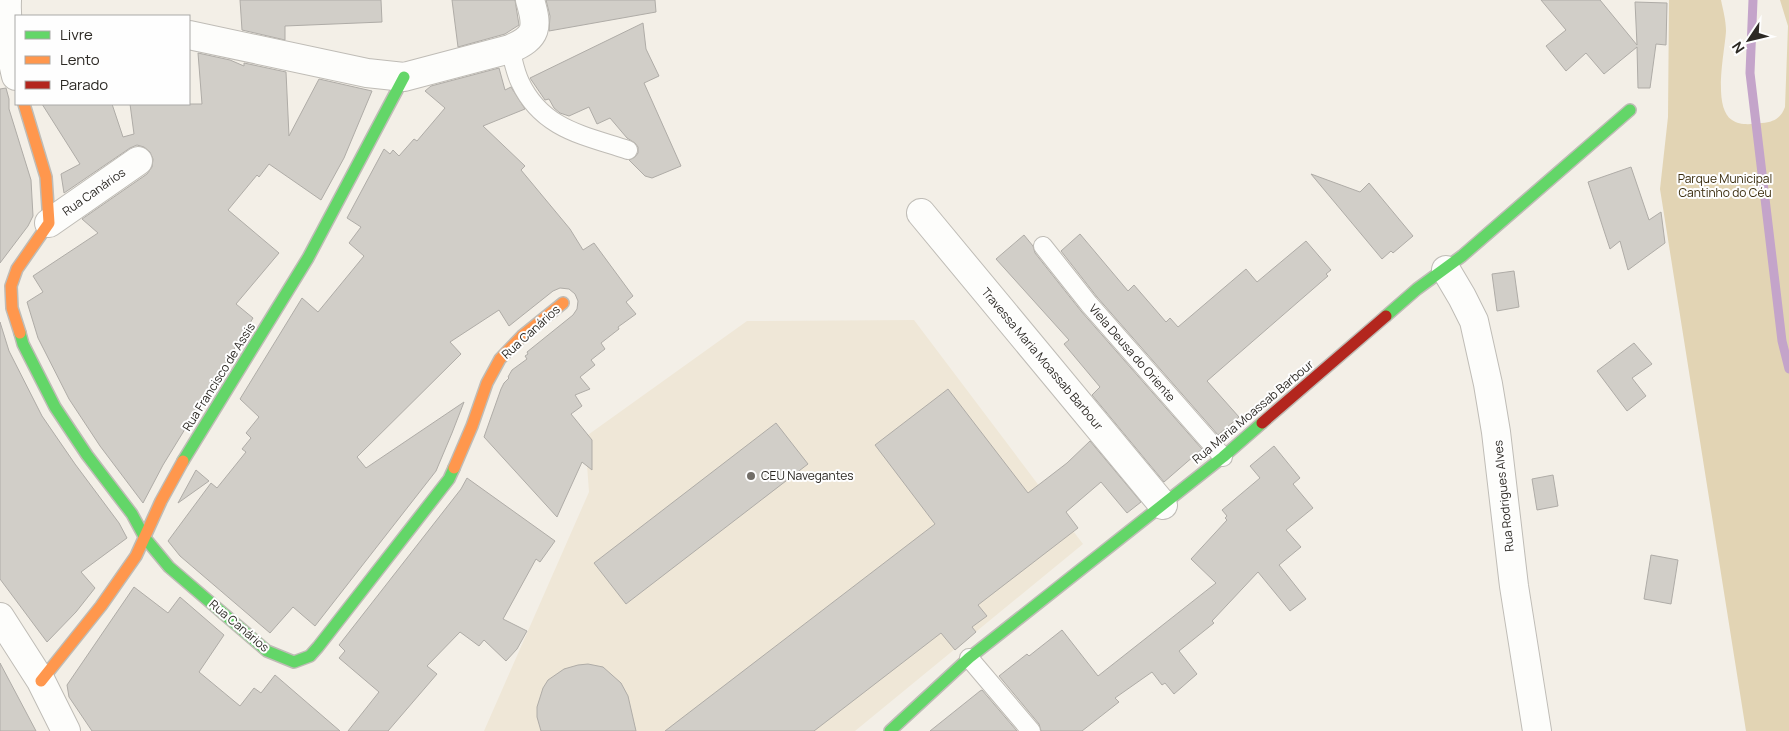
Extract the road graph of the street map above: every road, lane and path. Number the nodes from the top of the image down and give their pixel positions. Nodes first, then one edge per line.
1 (7, 0) edge
2 (530, 0) edge
3 (190, 35) edge
4 (510, 48) junction
5 (15, 71) edge
6 (404, 77) junction
7 (24, 105) edge
8 (1630, 110) dead end
9 (628, 150) dead end
10 (138, 161) dead end
11 (921, 212) dead end
12 (49, 223) junction
13 (1043, 246) dead end
14 (1446, 270) junction
15 (564, 303) dead end
16 (1223, 457) junction
17 (1163, 505) junction
18 (145, 538) junction
19 (0, 616) edge
20 (969, 658) junction
21 (41, 681) junction
22 (66, 731) edge
23 (890, 731) edge
24 (1030, 731) edge
25 (1537, 731) edge

1 - 5 street
2 - 4 street
3 - 6 street
4 - 6 street
4 - 9 lane
6 - 18 street, Rua Francisco de Assis
7 - 12 street, Rua Canários
8 - 14 street, Rua Maria Moassab Barbour
10 - 12 street, Rua Canários
11 - 17 street, Travessa Maria Moassab Barbour
12 - 18 street, Rua Canários
13 - 16 lane, Viela Deusa do Oriente
14 - 16 street, Rua Maria Moassab Barbour
14 - 25 street, Rua Rodrigues Alves
15 - 18 street, Rua Canários
16 - 17 street, Rua Maria Moassab Barbour
17 - 20 street, Rua Maria Moassab Barbour
18 - 21 street, Rua Francisco de Assis
19 - 21 street
20 - 23 street, Rua Maria Moassab Barbour
20 - 24 lane
21 - 22 street

